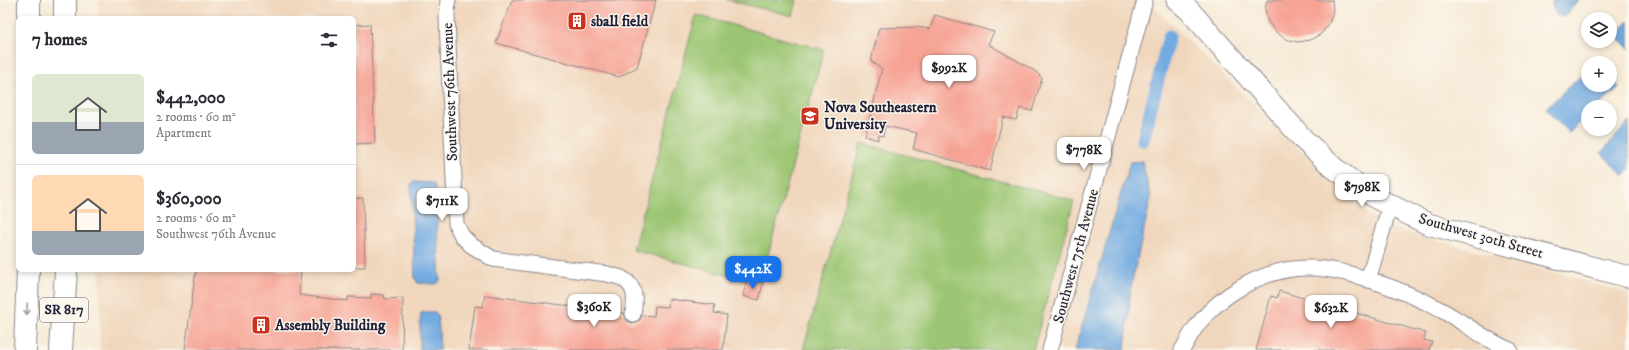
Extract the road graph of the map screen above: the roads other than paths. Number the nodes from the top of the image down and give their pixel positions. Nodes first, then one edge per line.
1 (29, 0) edge
2 (65, 0) edge
3 (448, 0) edge
4 (1145, 0) edge
5 (1177, 0) edge
6 (29, 16) edge
7 (65, 16) edge
8 (1390, 205) junction
9 (28, 272) edge
10 (66, 272) edge
11 (1629, 277) edge
12 (1368, 280) junction
13 (633, 314) dead end
14 (25, 350) edge
15 (61, 350) edge
16 (1050, 350) edge
17 (1182, 350) edge
18 (1510, 350) edge

1 - 6 main road
2 - 7 main road
3 - 13 street, Southwest 76th Avenue
4 - 16 street, Southwest 75th Avenue
5 - 8 street, Southwest 30th Street
8 - 11 street, Southwest 30th Street
8 - 12 street
9 -> 14 main road, SR 817
10 - 15 main road, SR 817
12 - 17 street
12 - 18 street

